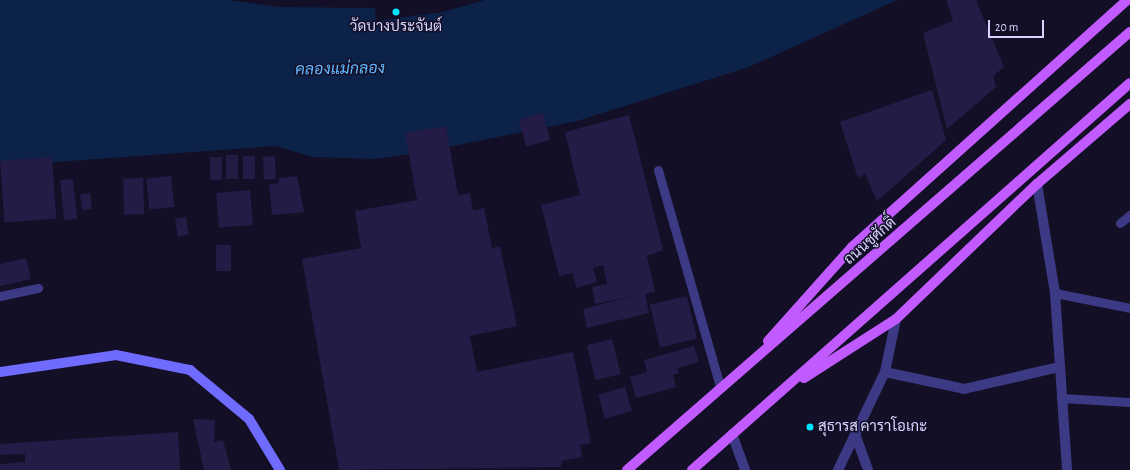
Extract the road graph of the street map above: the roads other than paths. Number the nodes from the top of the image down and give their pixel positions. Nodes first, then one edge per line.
1 (1127, 0) edge
2 (1130, 32) edge
3 (1130, 83) edge
4 (1130, 104) edge
5 (658, 170) dead end
6 (1037, 184) junction
7 (1130, 215) edge
8 (1120, 223) dead end
9 (38, 288) dead end
10 (1055, 293) junction
11 (0, 296) edge
12 (1130, 308) edge
13 (896, 319) junction
14 (744, 368) junction
15 (1059, 368) junction
16 (0, 372) edge
17 (885, 372) junction
18 (720, 386) junction
19 (779, 394) junction
20 (1062, 398) junction
21 (1130, 402) edge
22 (732, 434) junction
23 (855, 434) junction
24 (280, 470) edge
25 (627, 470) edge
26 (692, 470) edge
27 (745, 470) edge
28 (838, 470) edge
29 (868, 470) edge
30 (1067, 470) edge

1 - 14 main road
2 - 14 main road, ถนนชูศักดิ์
3 - 19 main road
4 - 6 main road
5 - 18 lane
6 - 10 street
6 - 13 main road
7 - 8 lane
9 - 11 lane
10 - 12 lane
10 - 15 street
13 - 17 street
13 - 19 main road
14 - 18 main road, ถนนชูศักดิ์
15 - 17 street
15 - 20 street
16 - 24 main road
17 - 23 street
18 - 25 main road, ถนนชูศักดิ์
19 - 22 main road
20 - 21 lane
20 - 30 street
22 - 26 main road
22 - 27 street
23 - 28 street
23 - 29 street

